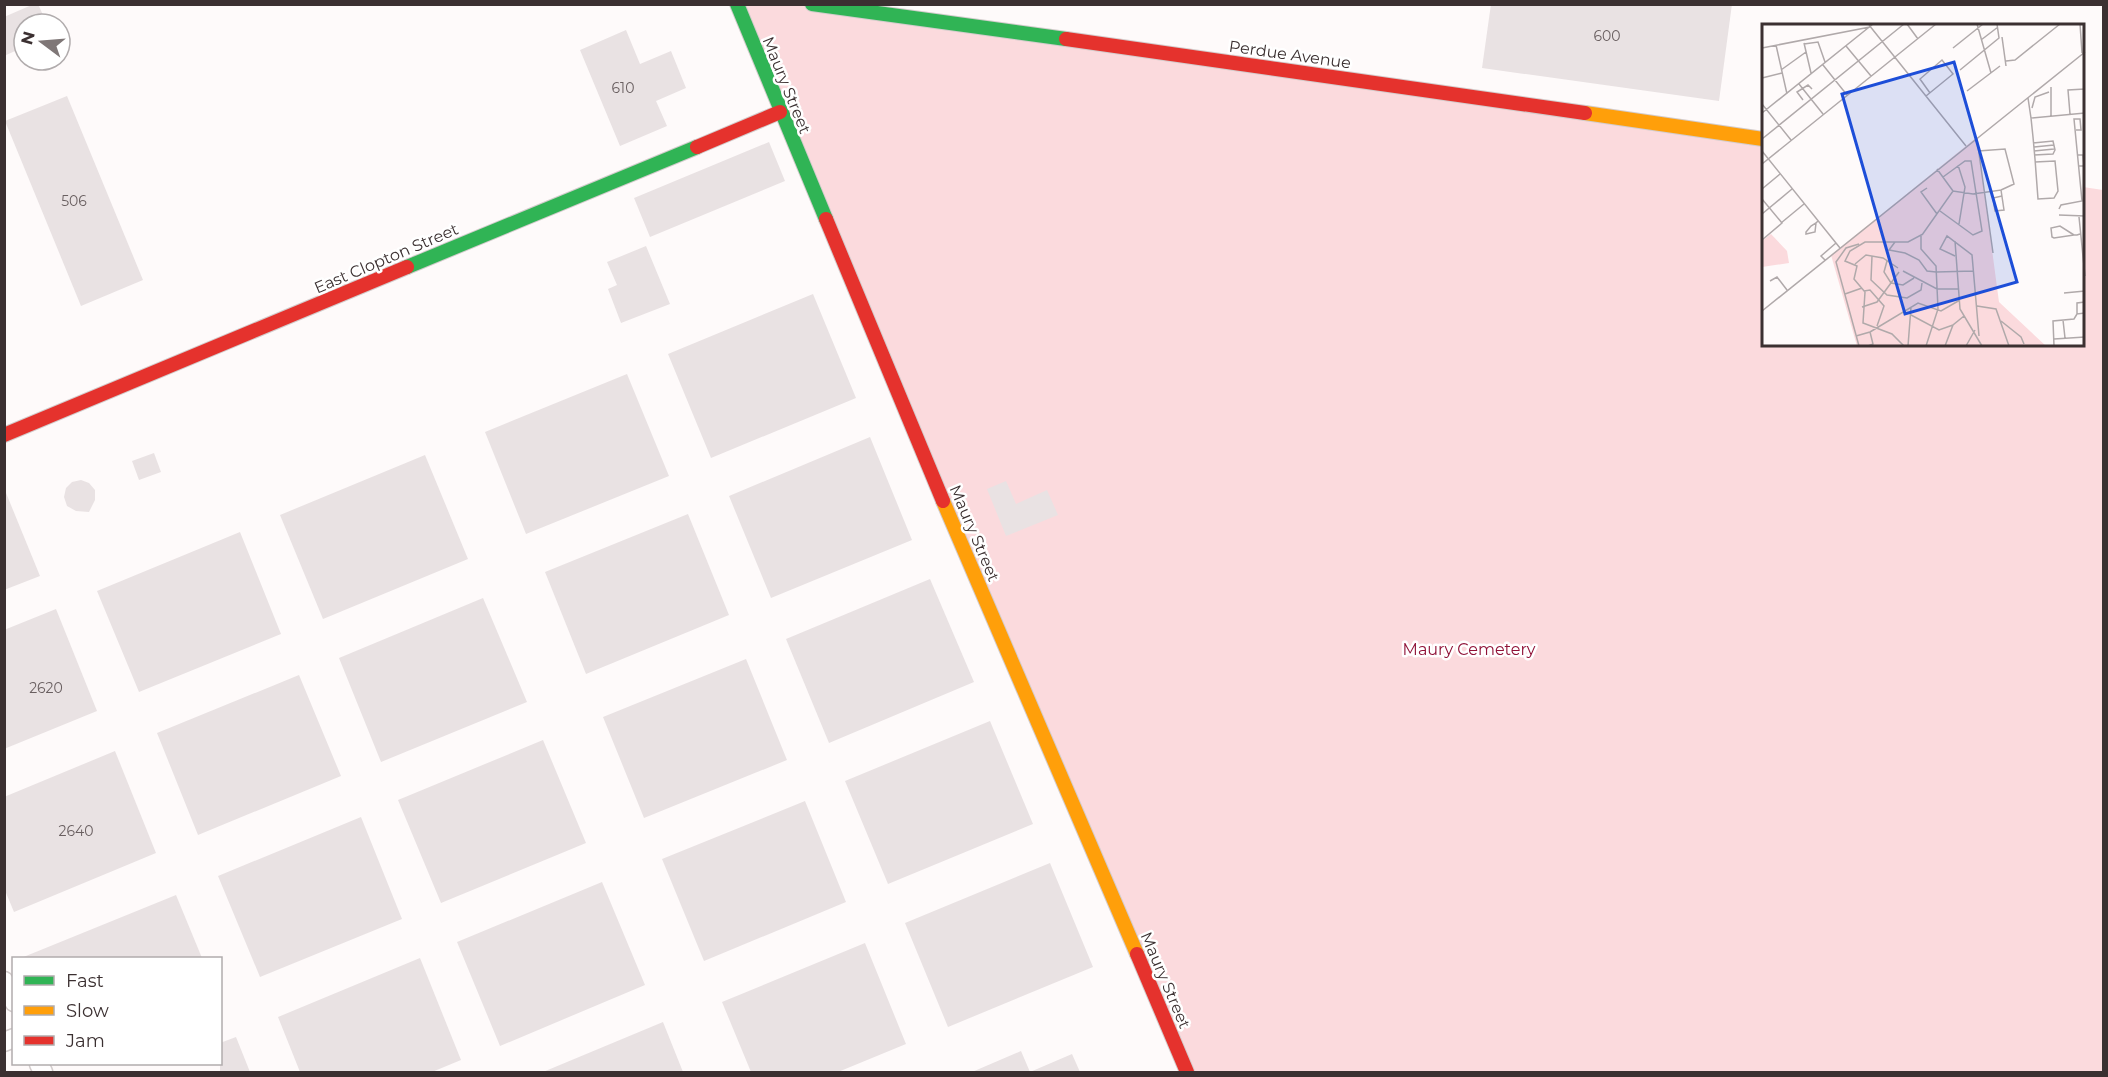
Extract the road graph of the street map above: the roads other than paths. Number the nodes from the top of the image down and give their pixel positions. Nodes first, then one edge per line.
1 (737, 4) edge
2 (812, 4) edge
3 (780, 112) junction
4 (1762, 139) edge
5 (4, 435) edge
6 (4, 981) edge
7 (12, 998) edge
8 (1187, 1072) edge

1 - 3 street, Maury Street
2 - 4 street, Perdue Avenue
3 - 5 street, East Clopton Street
3 - 8 street, Maury Street
6 - 7 street

